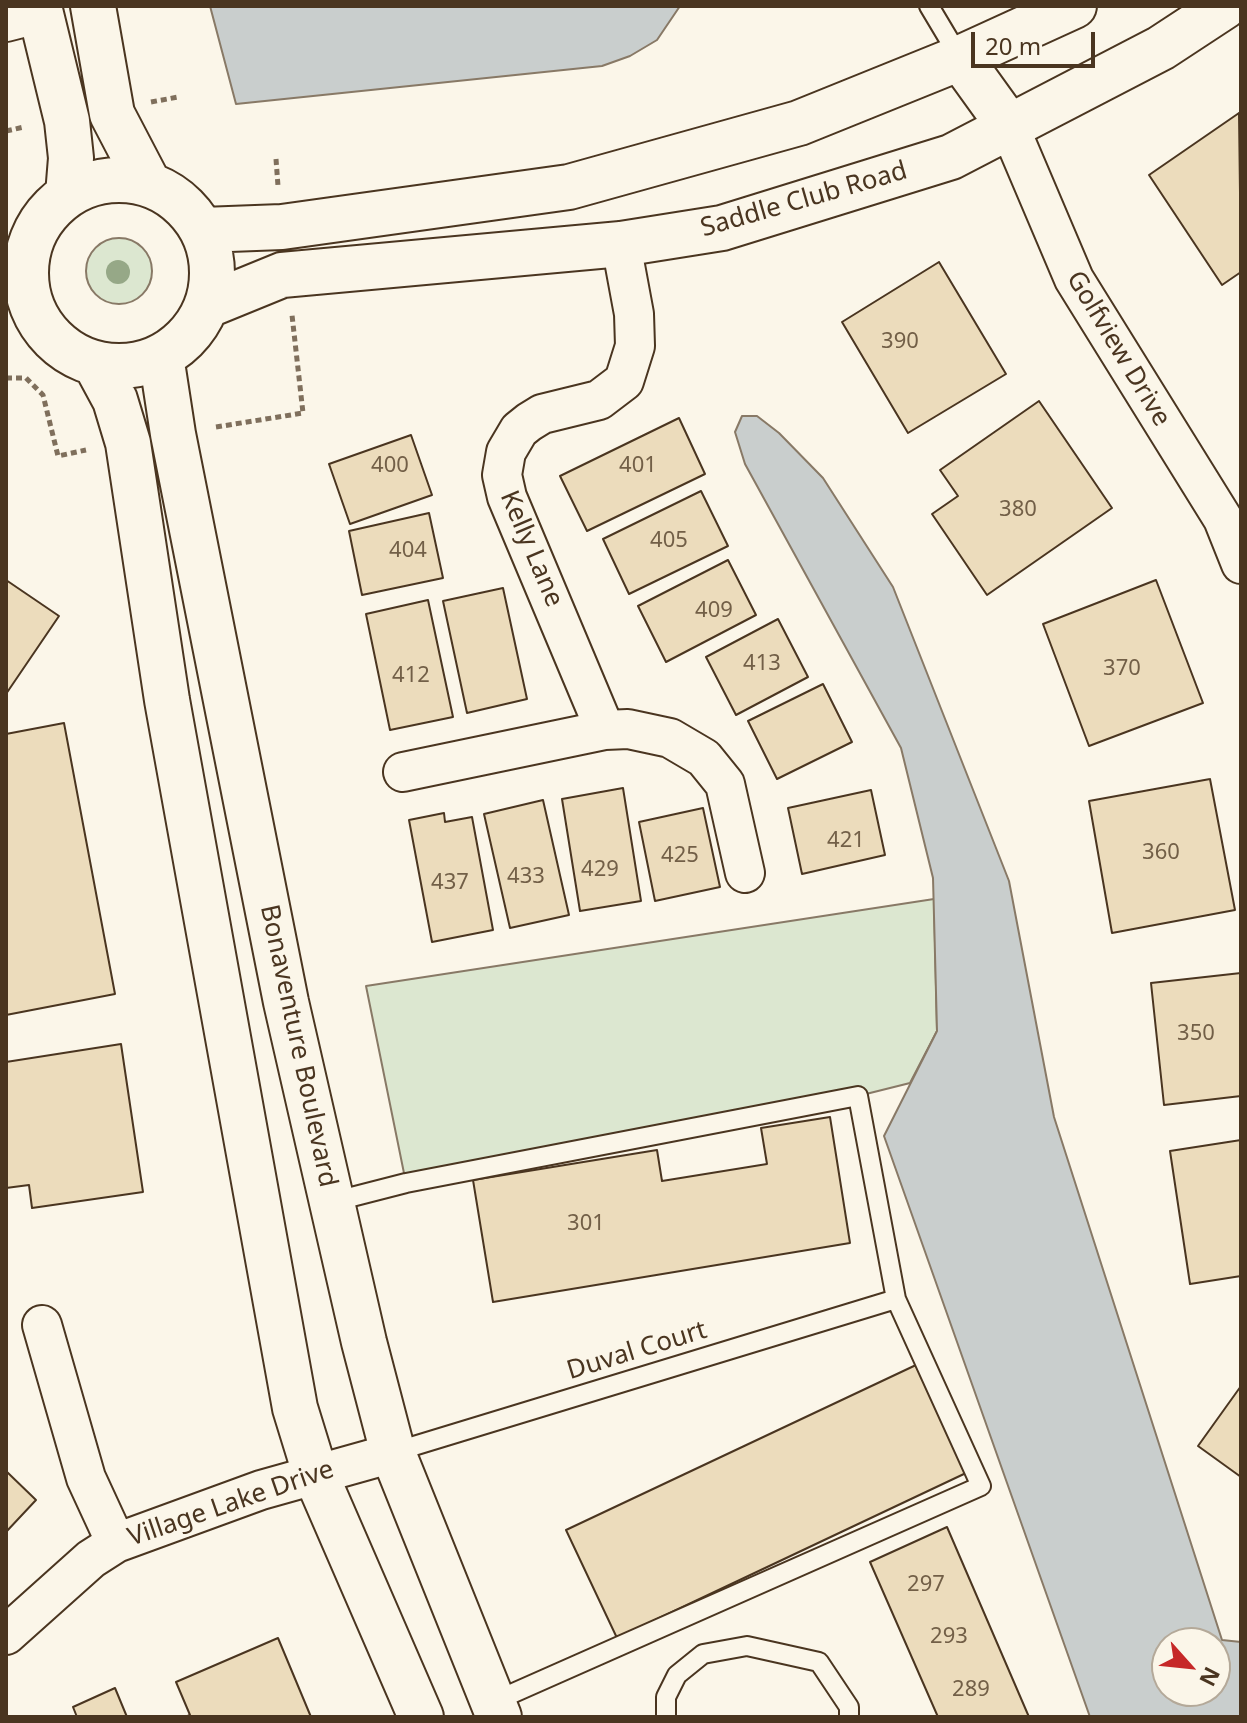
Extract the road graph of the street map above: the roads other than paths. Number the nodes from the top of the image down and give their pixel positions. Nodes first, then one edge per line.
1 (93, 6) edge
2 (929, 6) edge
3 (1074, 6) edge
4 (1225, 6) edge
5 (29, 14) edge
6 (960, 58) junction
7 (1009, 126) junction
8 (147, 181) junction
9 (68, 195) junction
10 (203, 230) junction
11 (621, 244) junction
12 (19, 245) edge
13 (206, 306) junction
14 (23, 324) edge
15 (161, 356) junction
16 (95, 363) junction
17 (1241, 564) edge
18 (605, 730) junction
19 (403, 772) dead end
20 (745, 873) dead end
21 (332, 1202) junction
22 (896, 1299) junction
23 (42, 1325) dead end
24 (393, 1453) junction
25 (315, 1473) junction
26 (116, 1543) junction
27 (6, 1635) edge
28 (496, 1709) edge
29 (421, 1717) edge
30 (666, 1717) edge
31 (849, 1717) edge

1 - 8 main road
2 - 6 lane
3 - 6 main road
4 - 7 main road, Saddle Club Road
5 - 9 main road
6 - 7 main road
6 - 10 main road
7 - 11 main road, Saddle Club Road
7 - 17 street, Golfview Drive
8 - 9 main road
8 - 10 main road
9 - 12 main road
10 - 13 main road
11 - 13 main road, Saddle Club Road
11 - 18 street, Kelly Lane
12 - 14 main road
13 - 15 main road
14 - 16 main road
15 - 16 main road
15 - 21 main road, Bonaventure Boulevard
16 - 25 main road
18 - 19 street
18 - 20 street
21 - 22 lane
21 - 24 main road, Bonaventure Boulevard
22 - 24 lane, Duval Court
22 - 28 lane
23 - 26 street
24 - 25 street, Village Lake Drive
24 - 28 main road, Bonaventure Boulevard
25 - 26 street, Village Lake Drive
25 - 29 main road
26 - 27 street, Village Lake Drive
30 - 31 lane

